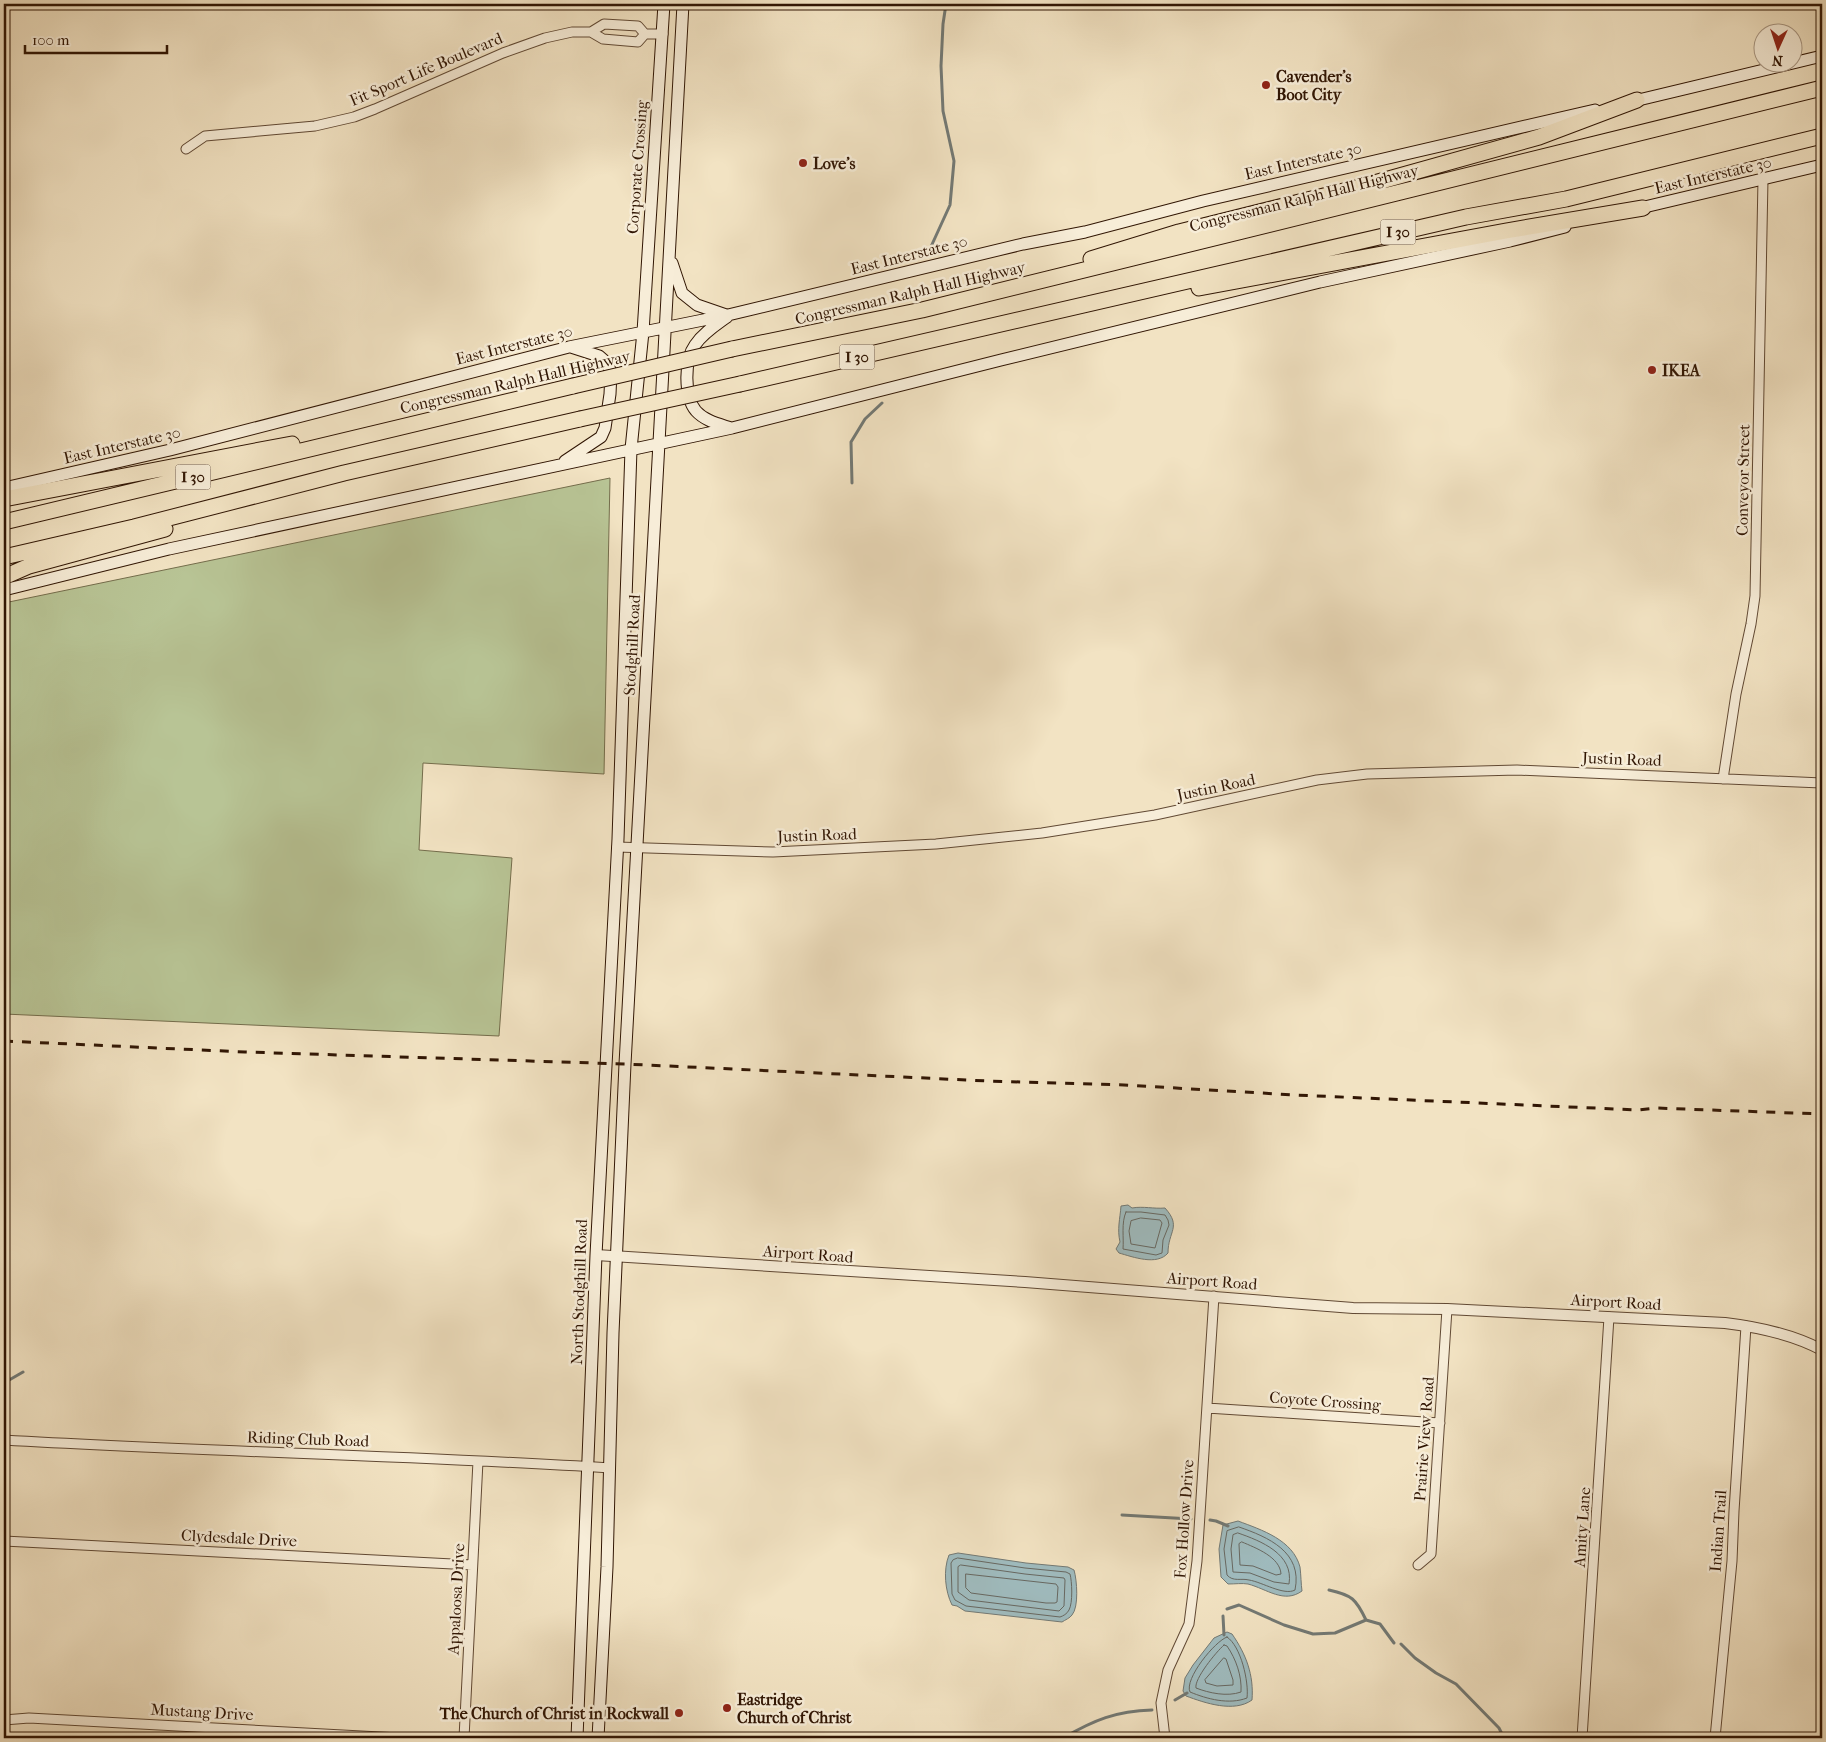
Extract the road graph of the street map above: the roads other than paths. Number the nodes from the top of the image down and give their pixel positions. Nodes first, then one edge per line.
1 (664, 4) edge
2 (683, 4) edge
3 (591, 32) junction
4 (645, 34) junction
5 (662, 34) junction
6 (1822, 56) edge
7 (1822, 88) edge
8 (1637, 100) junction
9 (1822, 136) edge
10 (186, 150) dead end
11 (1822, 165) edge
12 (1764, 179) junction
13 (1643, 208) junction
14 (670, 256) junction
15 (1025, 285) junction
16 (728, 315) junction
17 (666, 328) junction
18 (974, 330) junction
19 (642, 332) junction
20 (569, 347) junction
21 (732, 428) junction
22 (383, 432) junction
23 (660, 443) junction
24 (631, 449) junction
25 (557, 466) junction
26 (344, 473) junction
27 (4, 488) edge
28 (4, 499) edge
29 (4, 522) edge
30 (4, 557) edge
31 (4, 576) edge
32 (4, 590) edge
33 (1723, 779) junction
34 (1822, 783) edge
35 (617, 847) junction
36 (637, 848) junction
37 (596, 1256) junction
38 (617, 1257) junction
39 (1214, 1296) junction
40 (1447, 1309) junction
41 (1610, 1317) junction
42 (1746, 1326) junction
43 (1822, 1350) edge
44 (1207, 1408) junction
45 (1440, 1423) junction
46 (4, 1440) edge
47 (478, 1461) junction
48 (588, 1467) junction
49 (610, 1468) junction
50 (4, 1541) edge
51 (472, 1565) junction
52 (1418, 1565) dead end
53 (4, 1720) edge
54 (399, 1738) edge
55 (464, 1738) edge
56 (577, 1738) edge
57 (598, 1738) edge
58 (1165, 1738) edge
59 (1582, 1738) edge
60 (1715, 1738) edge

1 - 5 main road, Corporate Crossing
2 - 14 main road
3 - 4 street, Fit Sport Life Boulevard
3 - 4 street, Fit Sport Life Boulevard
3 - 10 street, Fit Sport Life Boulevard
4 - 5 street, Fit Sport Life Boulevard
5 - 19 main road, Corporate Crossing
6 - 8 main road, East Interstate 30
7 - 15 highway, Congressman Ralph Hall Highway / I 30
8 - 15 highway
8 - 16 main road, East Interstate 30
9 - 18 highway, I 30
11 - 12 main road, East Interstate 30
12 - 13 main road, East Interstate 30
12 - 33 street, Conveyor Street
13 - 18 highway
13 - 21 main road, East Interstate 30
14 - 16 main road
14 - 17 main road
15 - 22 highway, Congressman Ralph Hall Highway / I 30, bridge
16 - 17 main road, East Interstate 30
16 - 21 main road
17 - 19 main road, East Interstate 30
17 - 23 main road, Stodghill Road
18 - 26 highway, I 30, bridge
19 - 20 main road, East Interstate 30
19 - 24 main road, Corporate Crossing
20 - 25 main road
20 - 27 main road, East Interstate 30
21 - 23 main road, East Interstate 30
22 - 28 highway
22 - 29 highway, Congressman Ralph Hall Highway / I 30
23 - 24 main road, East Interstate 30
23 - 36 main road, Stodghill Road
24 - 25 main road, East Interstate 30
24 - 35 main road, Stodghill Road
25 - 32 main road, East Interstate 30
26 - 30 highway, I 30
26 - 31 highway
33 - 34 street, Justin Road
33 - 36 street, Justin Road
35 - 36 street, Justin Road
35 - 37 main road, North Stodghill Road
36 - 38 main road
37 - 38 street, Airport Road
37 - 48 main road, North Stodghill Road
38 - 39 street, Airport Road
38 - 49 main road
39 - 40 street, Airport Road
39 - 44 street, Fox Hollow Drive
40 - 41 street, Airport Road
40 - 45 street, Prairie View Road
41 - 42 street, Airport Road
41 - 59 street, Amity Lane
42 - 43 street, Airport Road
42 - 60 street, Indian Trail
44 - 45 street, Coyote Crossing
44 - 58 street, Fox Hollow Drive
45 - 52 street, Prairie View Road
46 - 47 street, Riding Club Road
47 - 48 street, Riding Club Road
47 - 51 street, Appaloosa Drive
48 - 49 street, Riding Club Road
48 - 56 main road, North Stodghill Road
49 - 57 main road
50 - 51 street, Clydesdale Drive
51 - 55 street, Appaloosa Drive
53 - 54 street, Mustang Drive

